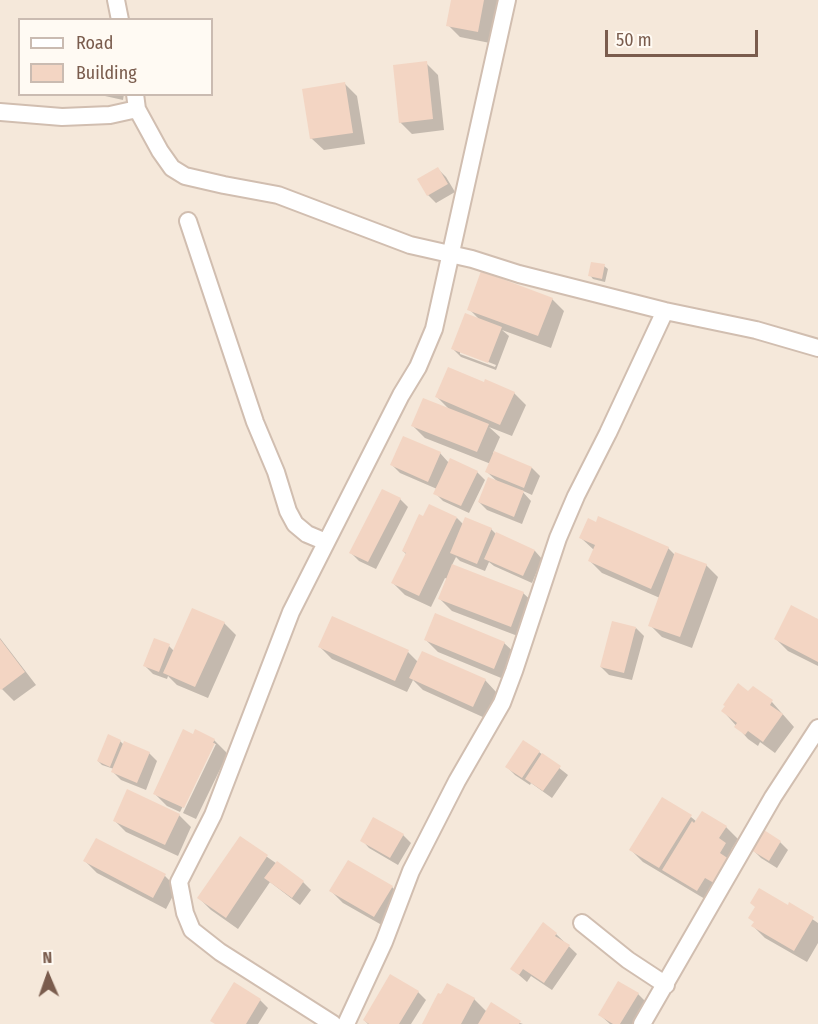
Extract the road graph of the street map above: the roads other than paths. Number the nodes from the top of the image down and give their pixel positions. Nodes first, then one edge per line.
1 (116, 0) edge
2 (507, 0) edge
3 (120, 18) edge
4 (136, 102) edge
5 (0, 112) edge
6 (188, 221) dead end
7 (449, 254) junction
8 (665, 311) junction
9 (818, 348) edge
10 (326, 542) junction
11 (818, 728) edge
12 (582, 923) dead end
13 (666, 985) junction
14 (333, 1024) edge
15 (346, 1024) edge
16 (642, 1024) edge

1 - 3 street
2 - 7 street
4 - 5 street
4 - 7 street
6 - 10 street
7 - 8 street
7 - 10 street
8 - 9 street
8 - 15 street
10 - 14 street
11 - 13 street
12 - 13 street
13 - 16 street

